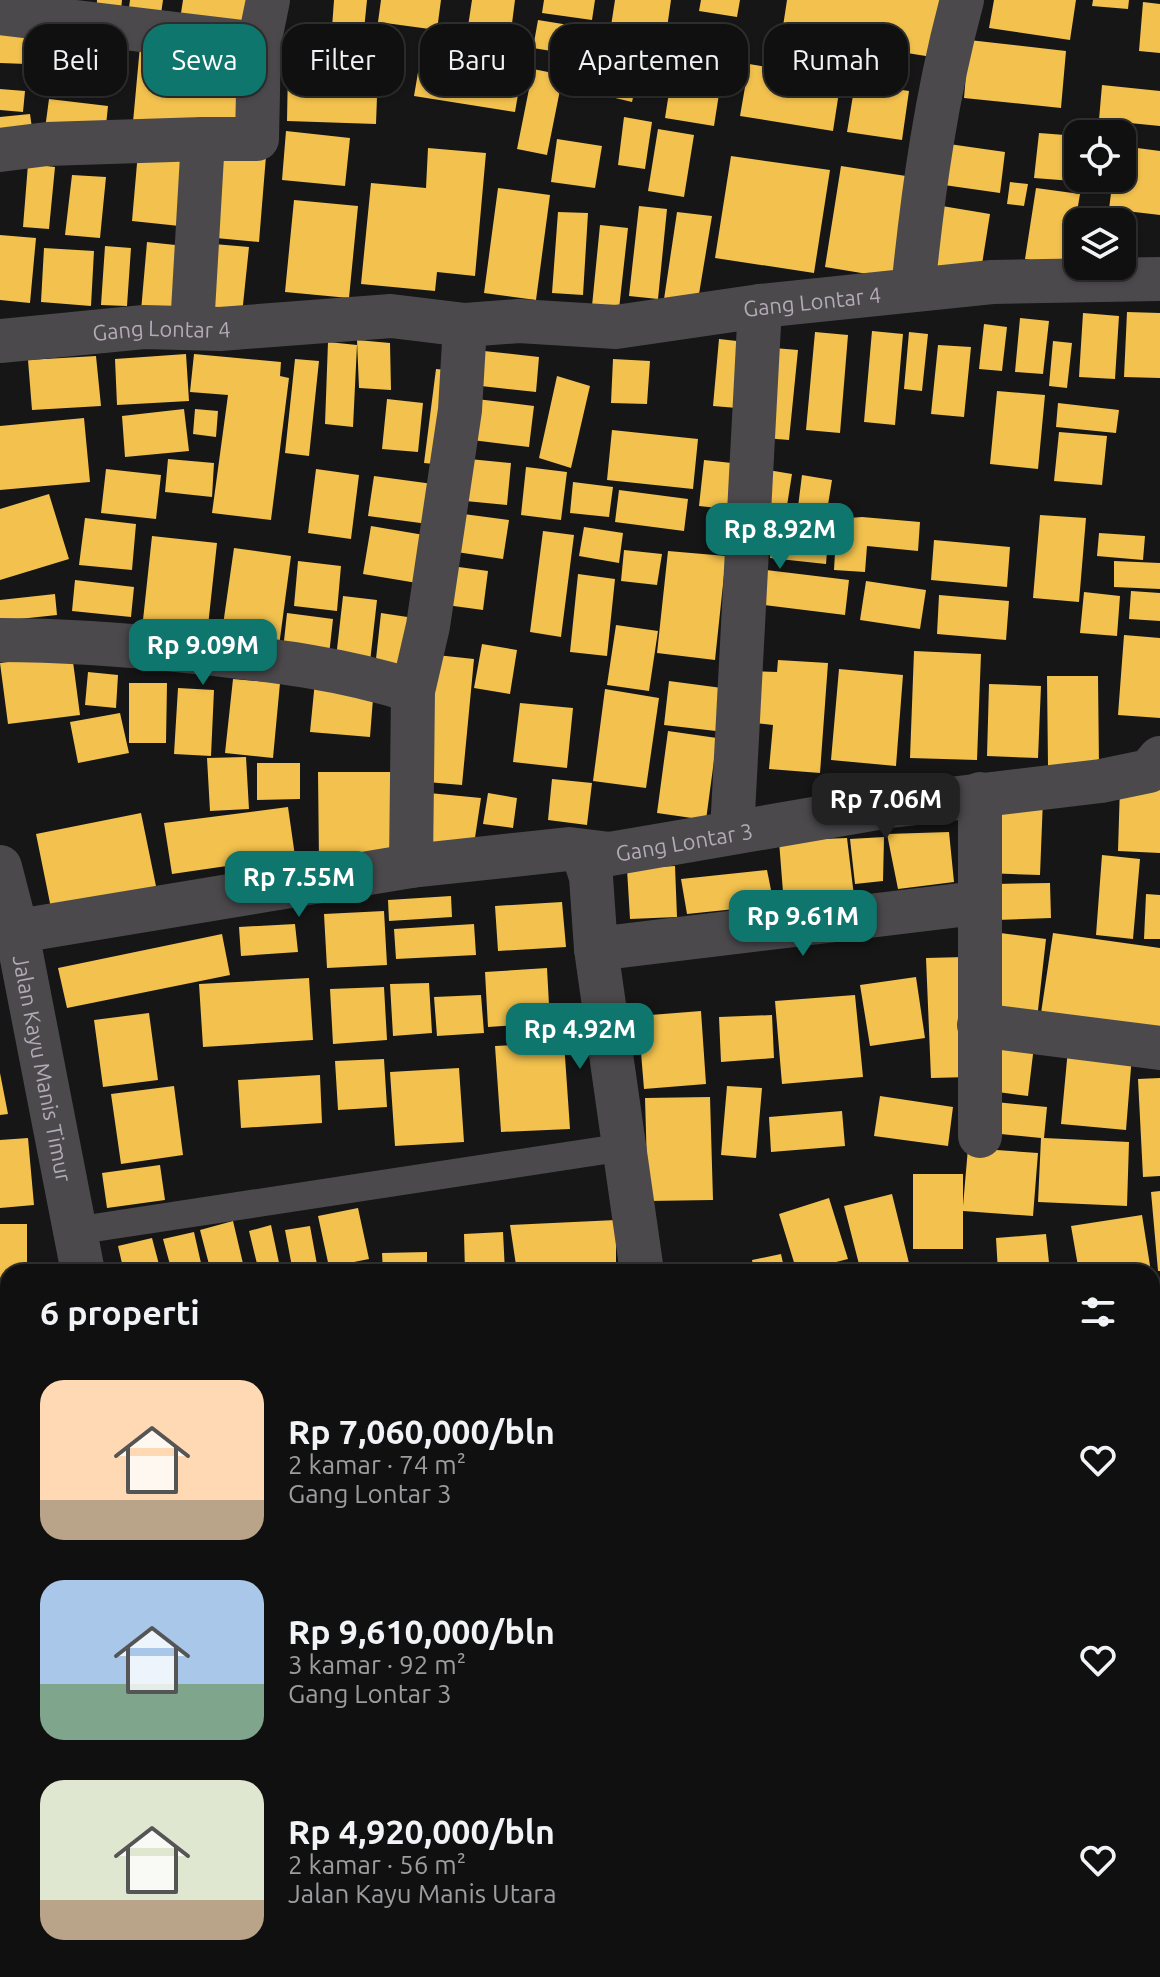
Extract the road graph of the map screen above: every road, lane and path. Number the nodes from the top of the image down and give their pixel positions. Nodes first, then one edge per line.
1 (268, 0) edge
2 (962, 0) edge
3 (0, 13) edge
4 (263, 24) edge
5 (143, 30) edge
6 (258, 96) edge
7 (203, 139) junction
8 (0, 150) edge
9 (1160, 279) edge
10 (913, 290) junction
11 (760, 306) junction
12 (465, 325) junction
13 (192, 328) junction
14 (0, 341) edge
15 (0, 640) edge
16 (413, 691) junction
17 (1160, 758) edge
18 (980, 794) junction
19 (732, 832) junction
20 (583, 852) junction
21 (411, 866) junction
22 (0, 867) edge
23 (960, 905) dead end
24 (9, 933) edge
25 (596, 949) junction
26 (979, 1025) junction
27 (1160, 1048) edge
28 (980, 1136) dead end
29 (625, 1147) junction
30 (79, 1251) edge
31 (641, 1264) edge

1 - 4 street
2 - 10 street
3 - 5 street
6 - 7 street
7 - 8 street
7 - 13 street
9 - 10 street, Gang Lontar 4
10 - 11 street, Gang Lontar 4
11 - 12 street, Gang Lontar 4
11 - 19 street
12 - 13 street, Gang Lontar 4
12 - 16 street
13 - 14 street, Gang Lontar 4
15 - 16 street
16 - 21 street
17 - 18 street, Gang Lontar 3
18 - 19 street, Gang Lontar 3
18 - 26 street
19 - 20 street, Gang Lontar 3
20 - 21 street, Gang Lontar 3
20 - 25 street
21 - 24 street, Gang Lontar 3
22 - 24 street, Jalan Kayu Manis Timur
23 - 25 street
24 - 30 street, Jalan Kayu Manis Timur
25 - 29 street
26 - 27 street
26 - 28 street
29 - 30 lane
29 - 31 street

